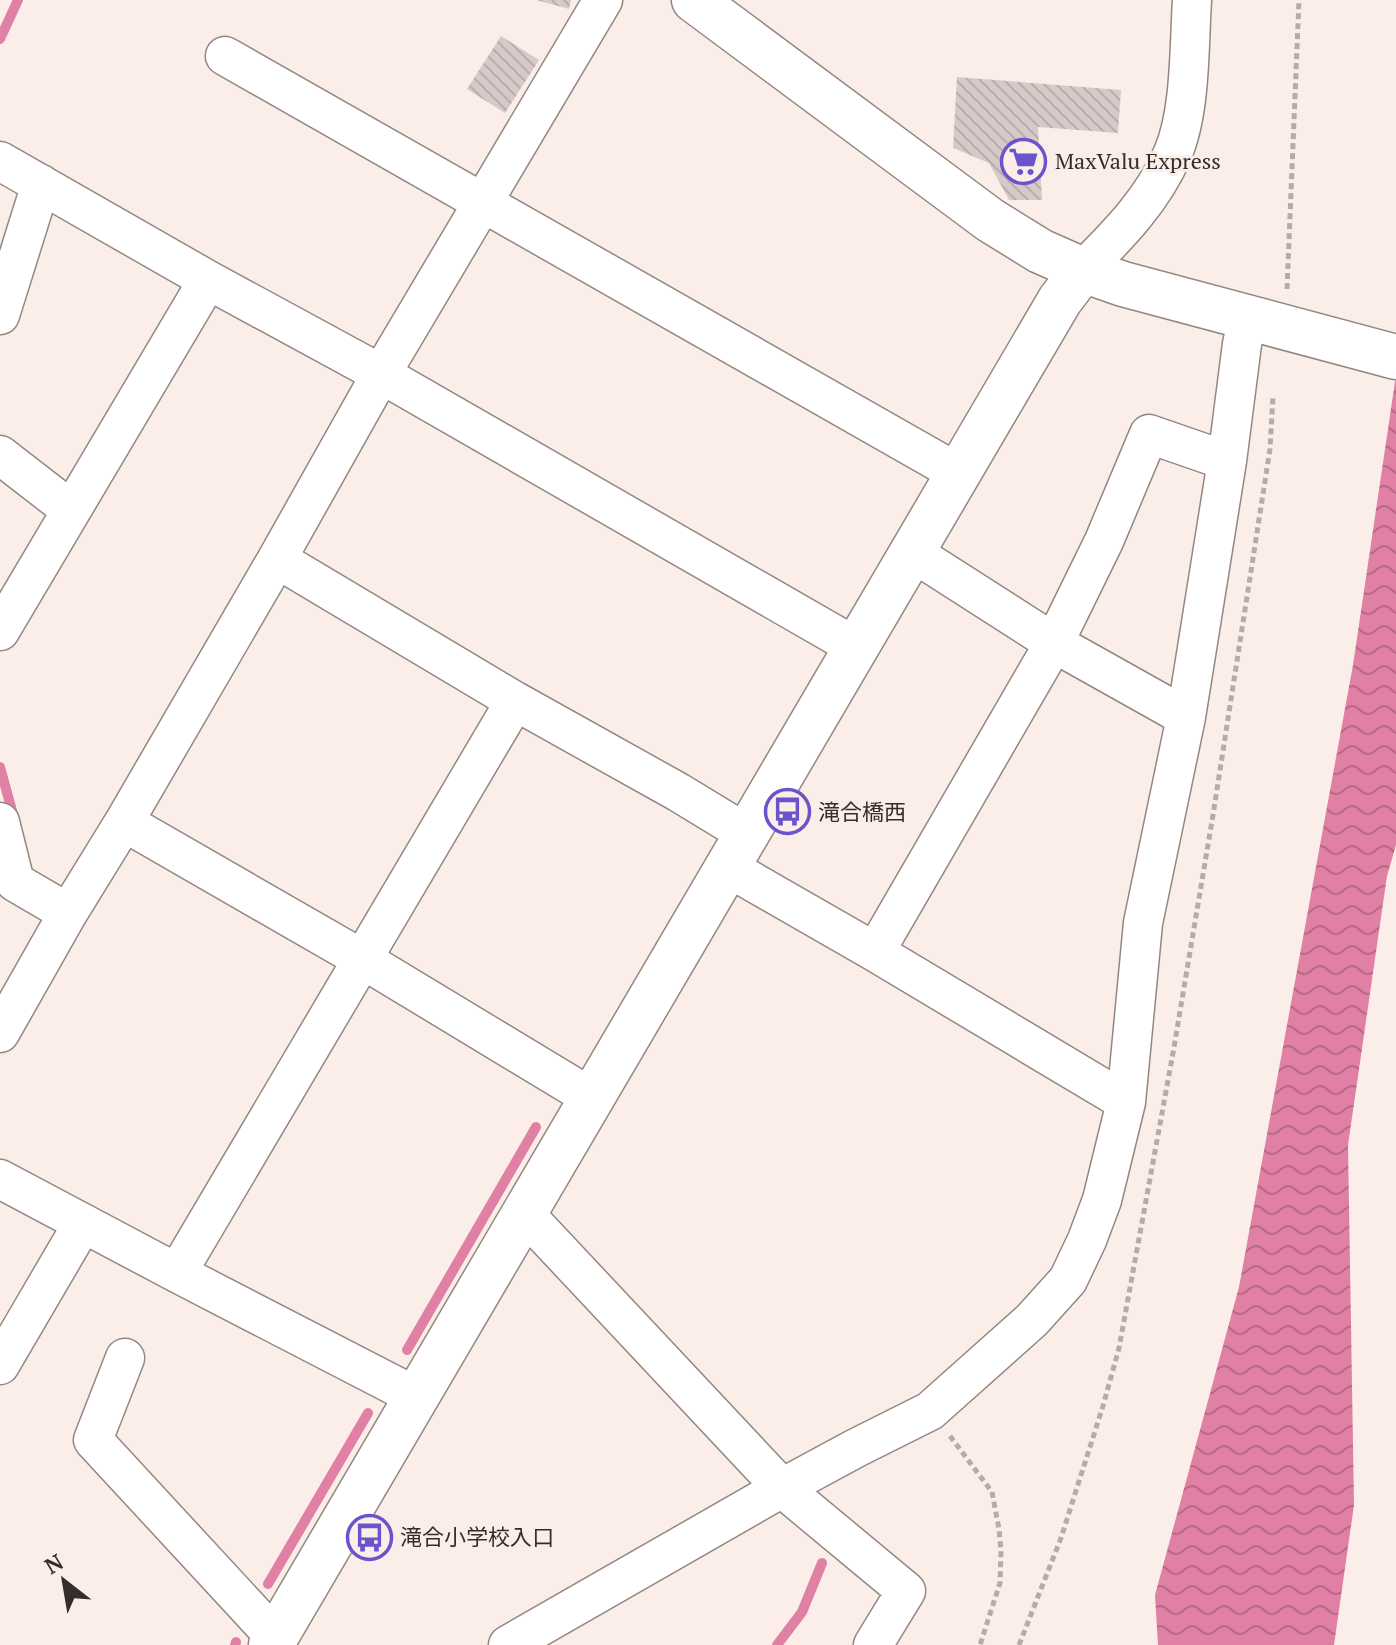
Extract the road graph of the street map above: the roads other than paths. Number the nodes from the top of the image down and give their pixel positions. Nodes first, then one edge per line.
1 (603, 0) edge
2 (694, 0) edge
3 (1192, 0) edge
4 (225, 56) dead end
5 (0, 161) edge
6 (41, 184) junction
7 (483, 203) junction
8 (1083, 270) junction
9 (208, 280) junction
10 (1266, 311) junction
11 (0, 315) edge
12 (1396, 357) edge
13 (381, 374) junction
14 (0, 455) edge
15 (1227, 461) junction
16 (958, 473) junction
17 (71, 510) junction
18 (912, 552) junction
19 (277, 559) junction
20 (0, 631) edge
21 (1054, 643) junction
22 (856, 647) junction
23 (515, 701) junction
24 (1186, 717) junction
25 (0, 822) edge
26 (124, 822) junction
27 (737, 851) junction
28 (68, 913) junction
29 (875, 952) junction
30 (362, 959) junction
31 (0, 1033) edge
32 (592, 1098) junction
33 (1126, 1102) junction
34 (0, 1179) edge
35 (524, 1213) junction
36 (83, 1223) junction
37 (177, 1273) junction
38 (125, 1358) dead end
39 (0, 1365) edge
40 (417, 1397) junction
41 (782, 1488) junction
42 (274, 1641) edge
43 (508, 1645) edge
44 (873, 1645) edge

1 - 7 street
2 - 8 street
3 - 8 street
4 - 7 street
5 - 6 street
6 - 9 street
6 - 11 street
7 - 13 street
7 - 16 street
8 - 10 street
8 - 16 street
9 - 13 street
9 - 17 street
10 - 12 street
10 - 15 street
13 - 19 street
13 - 22 street
14 - 17 street
15 - 21 street
15 - 24 street
16 - 18 street
17 - 20 street
18 - 21 street
18 - 22 street
19 - 23 street
19 - 26 street
21 - 24 street
21 - 29 street
22 - 27 street
23 - 27 street
23 - 30 street
24 - 33 street
25 - 28 street
26 - 28 street
26 - 30 street
27 - 29 street
27 - 32 street
28 - 31 street
29 - 33 street
30 - 32 street
30 - 37 street
32 - 35 street
33 - 41 street
34 - 36 street
35 - 40 street
35 - 41 street
36 - 37 street
36 - 39 street
37 - 40 street
38 - 42 street
40 - 42 street
41 - 43 street
41 - 44 street

